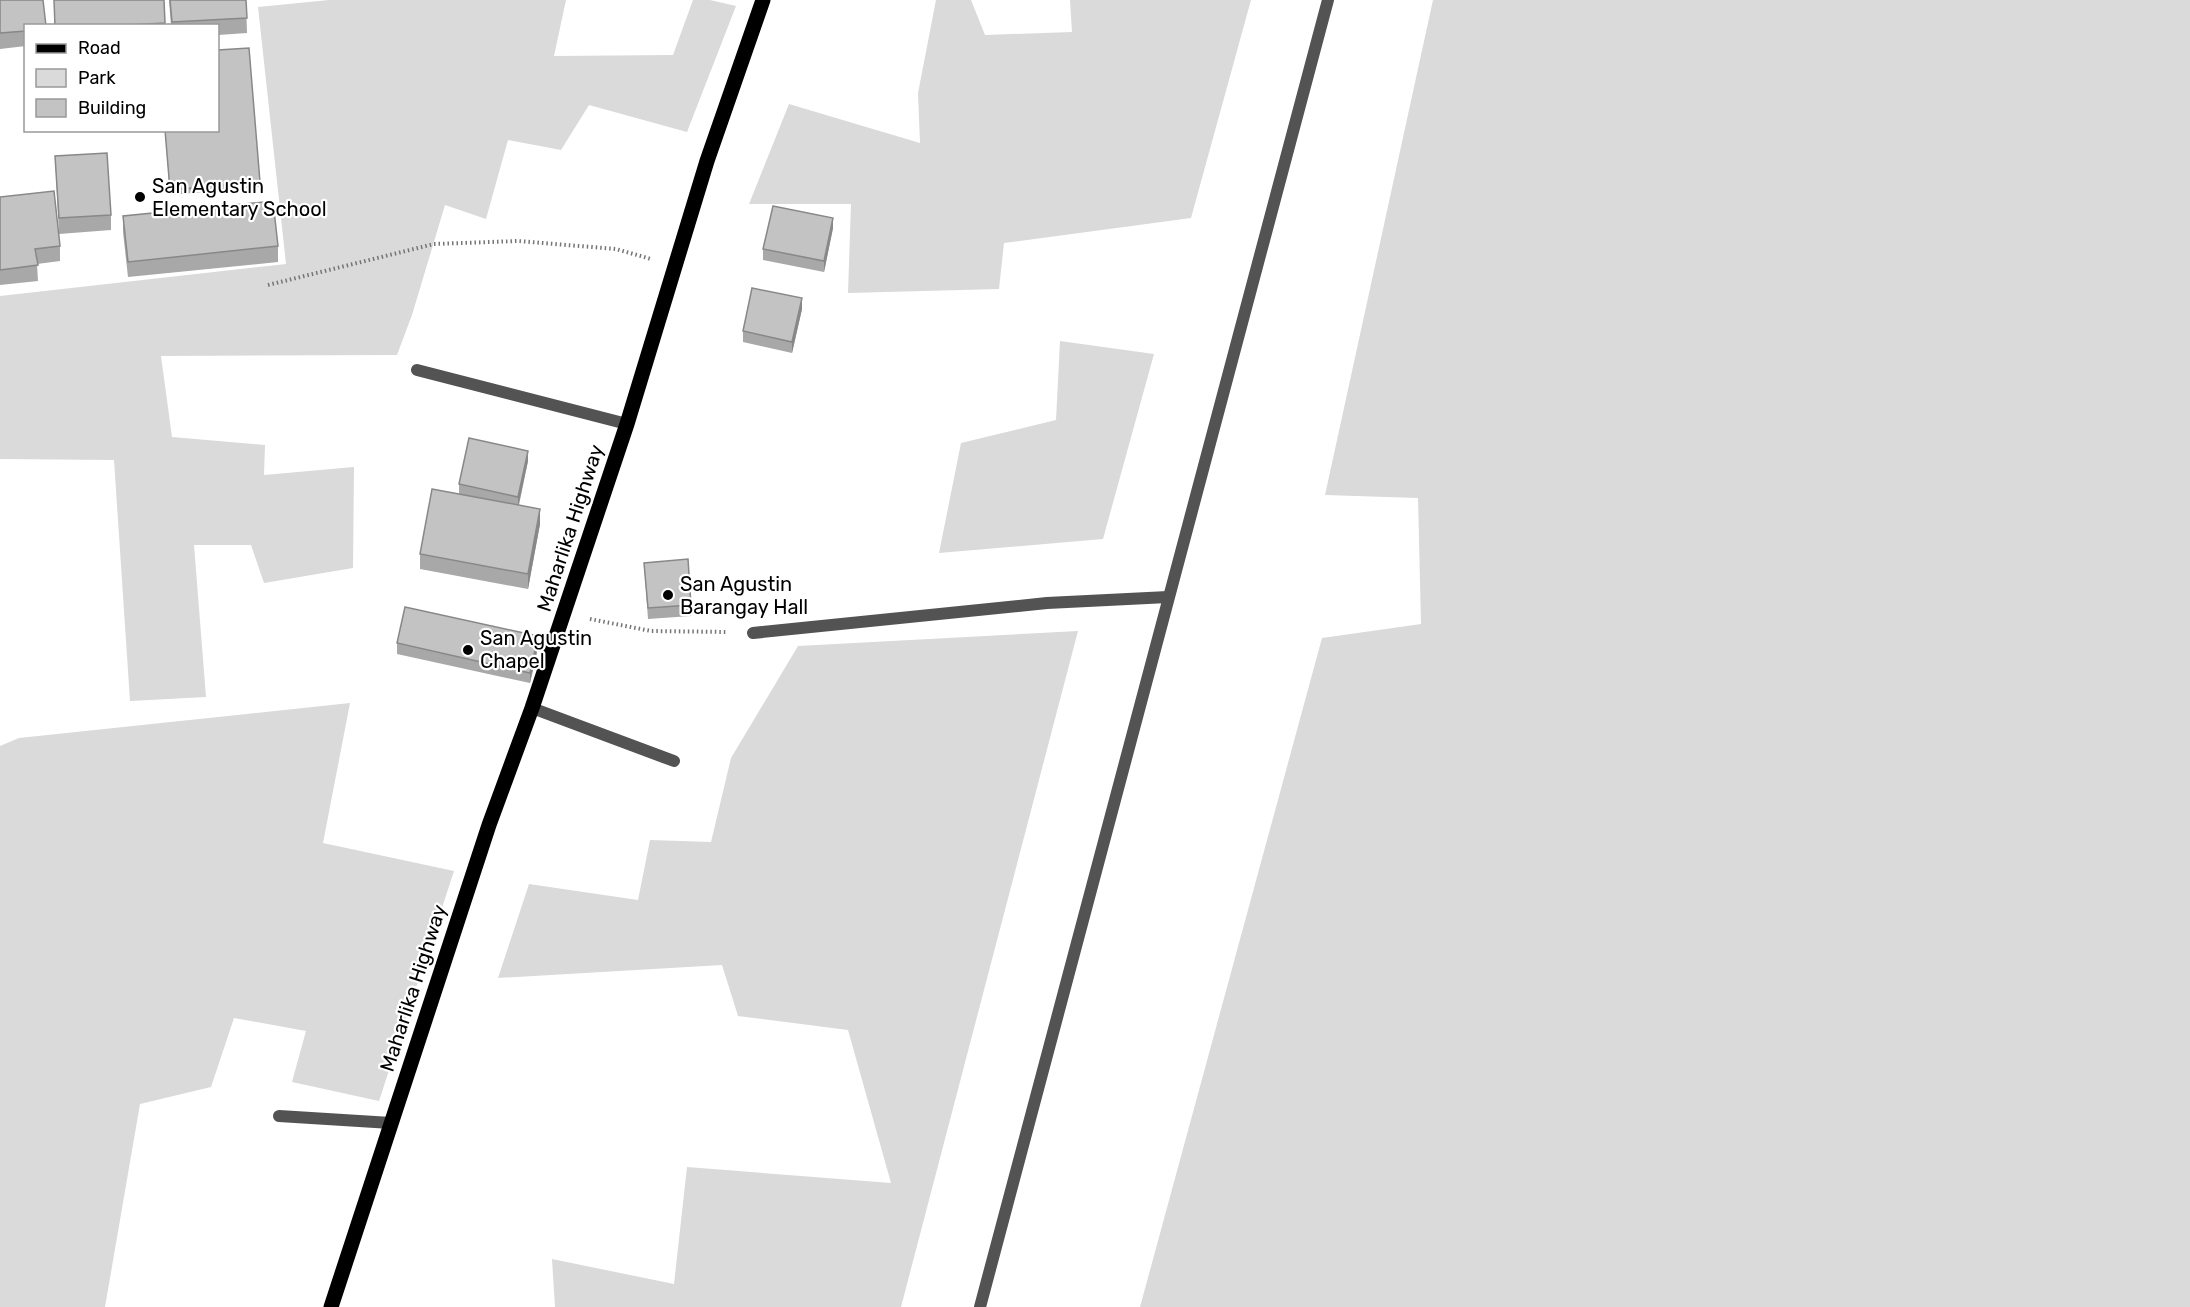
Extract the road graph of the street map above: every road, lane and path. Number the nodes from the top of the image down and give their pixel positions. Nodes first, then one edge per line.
1 (763, 0) edge
2 (1328, 0) edge
3 (675, 265) junction
4 (268, 285) dead end
5 (417, 370) dead end
6 (627, 424) junction
7 (1168, 597) junction
8 (564, 614) junction
9 (753, 633) joint
10 (532, 708) junction
11 (674, 760) dead end
12 (279, 1116) dead end
13 (391, 1122) junction
14 (331, 1307) edge
15 (980, 1307) edge

1 - 3 main road, Maharlika Highway
2 - 7 street
3 - 4 path
3 - 6 main road, Maharlika Highway
5 - 6 street
6 - 8 main road, Maharlika Highway
7 - 9 street
7 - 15 street
8 - 9 path
8 - 10 main road, Maharlika Highway
10 - 11 street
10 - 13 main road, Maharlika Highway
12 - 13 street
13 - 14 main road, Maharlika Highway

